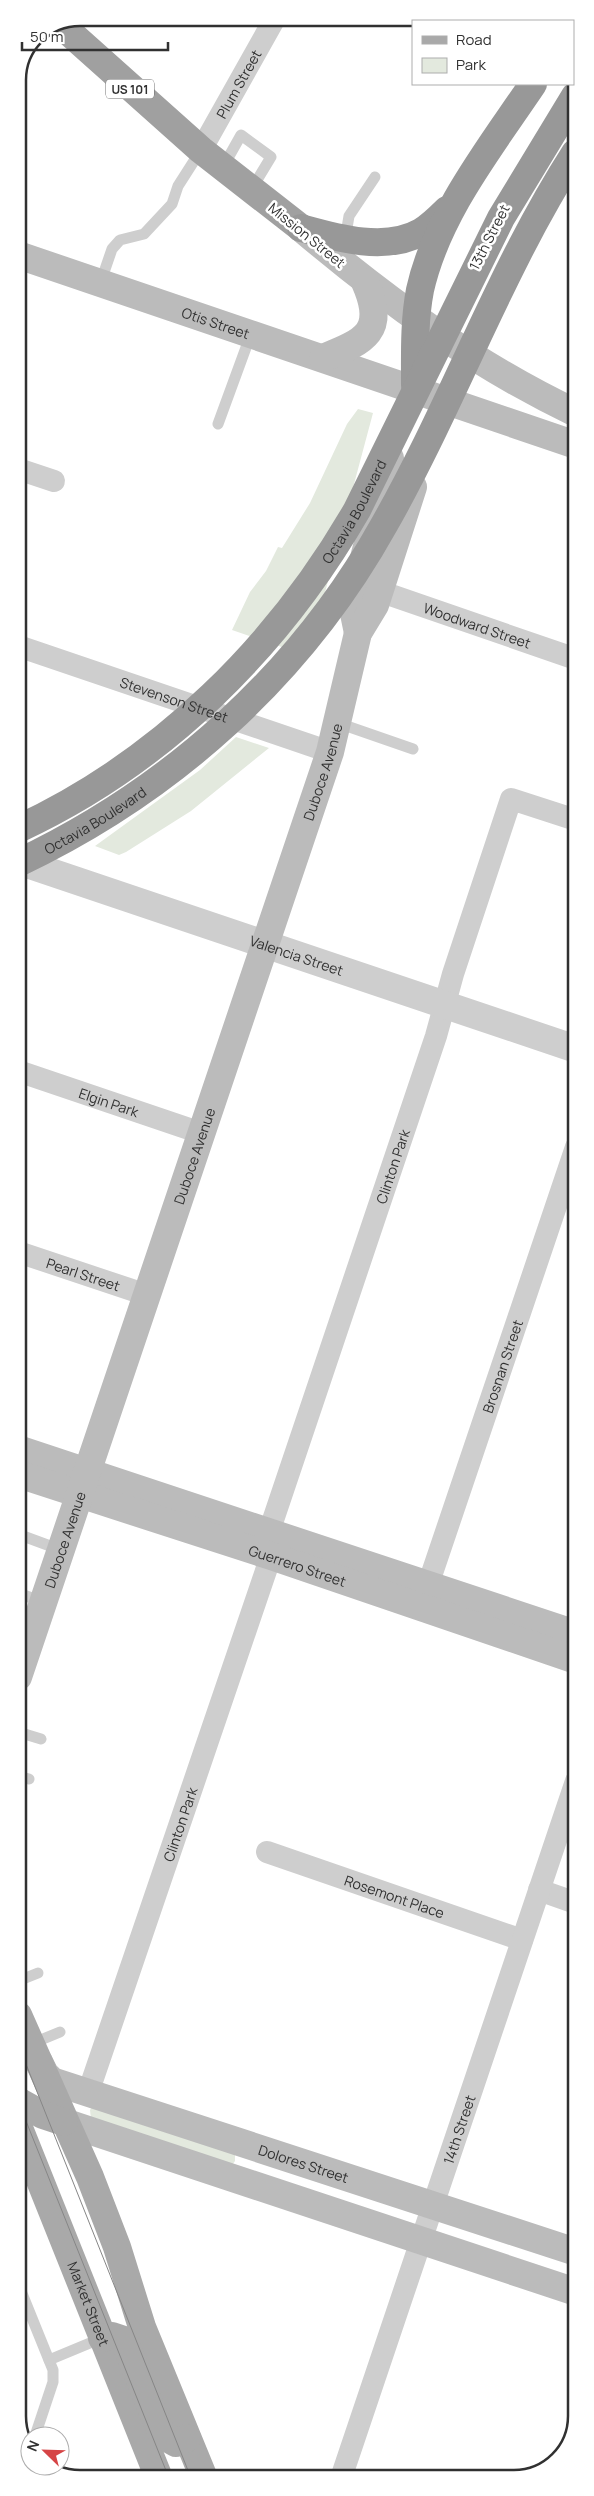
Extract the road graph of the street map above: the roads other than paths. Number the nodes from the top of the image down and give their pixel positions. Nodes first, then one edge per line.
1 (271, 26) edge
2 (65, 29) edge
3 (532, 85) edge
4 (568, 103) edge
5 (568, 108) edge
6 (201, 150) junction
7 (223, 167) junction
8 (568, 167) edge
9 (568, 167) edge
10 (375, 177) dead end
11 (251, 190) junction
12 (456, 202) junction
13 (301, 228) junction
14 (345, 240) junction
15 (26, 258) edge
16 (365, 282) junction
17 (100, 284) junction
18 (416, 318) junction
19 (251, 334) junction
20 (440, 335) junction
21 (471, 355) junction
22 (323, 358) junction
23 (415, 389) junction
24 (449, 402) junction
25 (568, 409) edge
26 (218, 424) dead end
27 (568, 442) edge
28 (26, 472) edge
29 (54, 481) dead end
30 (379, 592) junction
31 (358, 633) junction
32 (26, 649) edge
33 (568, 656) edge
34 (338, 723) junction
35 (413, 749) dead end
36 (330, 752) junction
37 (568, 817) edge
38 (26, 825) edge
39 (26, 858) edge
40 (26, 865) edge
41 (265, 944) junction
42 (444, 1005) junction
43 (568, 1046) edge
44 (26, 1074) edge
45 (201, 1133) junction
46 (568, 1171) edge
47 (26, 1255) edge
48 (148, 1295) junction
49 (26, 1453) edge
50 (26, 1475) edge
51 (84, 1483) junction
52 (26, 1537) edge
53 (270, 1544) junction
54 (61, 1550) junction
55 (428, 1585) junction
56 (26, 1596) edge
57 (44, 1602) junction
58 (568, 1631) edge
59 (26, 1654) edge
60 (568, 1657) edge
61 (26, 1734) edge
62 (41, 1739) dead end
63 (568, 1805) edge
64 (267, 1852) dead end
65 (539, 1890) junction
66 (568, 1899) edge
67 (522, 1940) junction
68 (38, 1973) dead end
69 (26, 1978) edge
70 (60, 2032) dead end
71 (26, 2033) edge
72 (35, 2053) junction
73 (88, 2092) junction
74 (26, 2105) edge
75 (64, 2122) junction
76 (254, 2146) junction
77 (26, 2153) edge
78 (242, 2181) junction
79 (433, 2204) junction
80 (421, 2240) junction
81 (568, 2249) edge
82 (568, 2289) edge
83 (26, 2303) edge
84 (102, 2338) junction
85 (49, 2360) junction
86 (38, 2426) edge
87 (187, 2438) junction
88 (156, 2470) edge
89 (201, 2470) edge
90 (344, 2470) edge

1 - 6 street, Plum Street
2 - 6 highway, Mission Street / US 101
3 - 12 highway, US 101
4 - 20 main road, 13th Street
5 - 38 highway, Octavia Boulevard
6 - 7 highway, Mission Street / US 101
6 - 17 lane
7 - 11 highway, Mission Street / US 101
7 - 11 lane
8 - 21 main road
9 - 39 highway, Octavia Boulevard
10 - 14 lane
11 - 13 highway, Mission Street / US 101
12 - 14 highway, US 101
12 - 18 highway
13 - 14 highway, US 101
13 - 16 main road, Mission Street
15 - 17 main road, Otis Street
16 - 18 main road, Mission Street
16 - 22 main road
17 - 19 main road, Otis Street
18 - 20 main road, Mission Street
18 - 23 highway
19 - 22 main road, Otis Street
19 - 26 lane
20 - 21 main road, Mission Street
20 - 23 main road, 13th Street
21 - 24 main road
21 - 25 main road, Mission Street
22 - 23 main road, Otis Street
23 - 24 main road
23 - 31 main road, Duboce Avenue
24 - 27 main road
24 - 30 main road, Duboce Avenue
28 - 29 street
30 - 31 main road, Duboce Avenue
30 - 33 street, Woodward Street
31 - 34 main road, Duboce Avenue
32 - 36 street, Stevenson Street
34 - 35 lane
34 - 36 main road, Duboce Avenue
36 - 41 main road, Duboce Avenue
37 - 42 street, Clinton Park
40 - 41 street, Valencia Street
41 - 42 street, Valencia Street
41 - 45 main road, Duboce Avenue
42 - 43 street, Valencia Street
42 - 53 street, Clinton Park
44 - 45 street, Elgin Park
45 - 48 main road, Duboce Avenue
46 - 55 street, Brosnan Street
47 - 48 street, Pearl Street
48 - 51 main road, Duboce Avenue
49 - 51 main road, Guerrero Street
50 - 51 main road, Guerrero Street
51 - 53 main road, Guerrero Street
51 - 54 main road, Duboce Avenue
52 - 54 lane
53 - 55 main road, Guerrero Street
53 - 60 main road, Guerrero Street
53 - 73 street, Clinton Park
54 - 57 main road, Duboce Avenue
55 - 58 main road, Guerrero Street
56 - 57 lane
57 - 59 main road, Duboce Avenue
61 - 62 lane
63 - 65 street, 14th Street
64 - 67 street, Rosemont Place
65 - 66 street
65 - 67 street, 14th Street
67 - 79 street, 14th Street
68 - 69 lane
70 - 72 lane
71 - 72 main road
72 - 73 main road, Dolores Street
72 - 75 main road
73 - 76 main road, Dolores Street
74 - 75 main road
75 - 78 main road
75 - 87 main road
76 - 78 main road
76 - 79 main road, Dolores Street
77 - 84 main road, Market Street
78 - 80 main road
79 - 80 street, 14th Street
79 - 81 main road, Dolores Street
80 - 82 main road
80 - 90 street, 14th Street
83 - 85 lane
84 - 85 lane
84 - 87 main road
84 - 88 main road, Market Street
85 - 86 lane
87 - 89 main road

